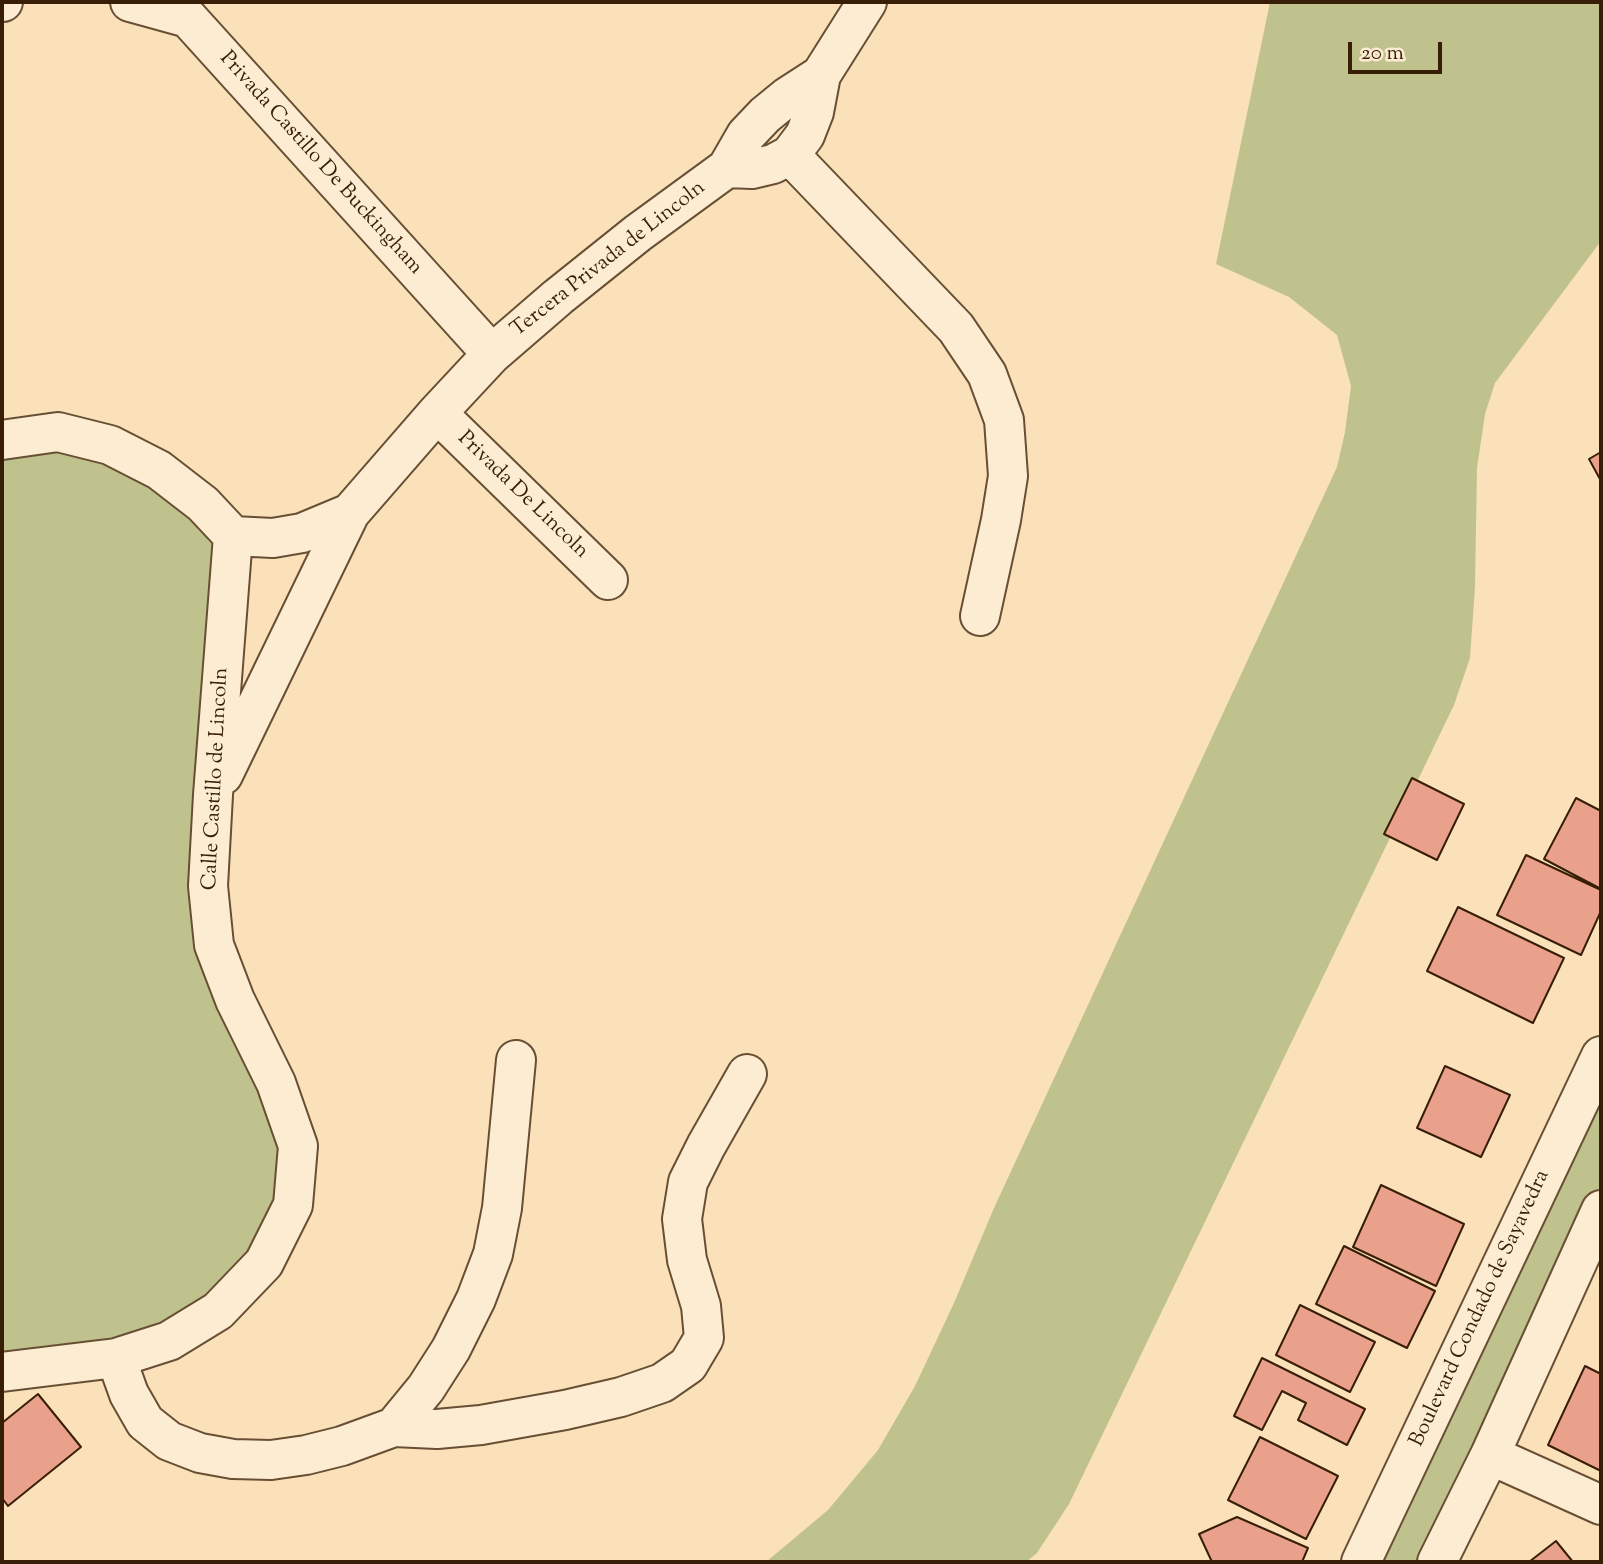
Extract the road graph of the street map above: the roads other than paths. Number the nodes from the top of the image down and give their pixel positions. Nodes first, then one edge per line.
1 (130, 2) edge
2 (867, 2) edge
3 (196, 10) edge
4 (821, 75) junction
5 (790, 155) junction
6 (727, 168) junction
7 (492, 354) junction
8 (437, 413) junction
9 (2, 440) edge
10 (350, 513) junction
11 (233, 536) junction
12 (608, 580) dead end
13 (980, 616) dead end
14 (213, 795) junction
15 (1601, 1056) edge
16 (516, 1060) dead end
17 (747, 1074) dead end
18 (1601, 1209) edge
19 (116, 1358) junction
20 (2, 1372) edge
21 (394, 1427) junction
22 (1490, 1455) junction
23 (1601, 1506) edge
24 (1361, 1562) edge
25 (1437, 1562) edge

1 - 3 street, Privada Castillo De Buckingham
2 - 4 street, Tercera Privada de Lincoln
3 - 7 street, Privada Castillo De Buckingham
4 - 5 street, Tercera Privada de Lincoln
4 - 6 street, Tercera Privada de Lincoln
5 - 6 street, Tercera Privada de Lincoln
5 - 13 street
6 - 7 street, Tercera Privada de Lincoln
7 - 8 street, Tercera Privada de Lincoln
8 - 10 street, Tercera Privada de Lincoln
8 - 12 street, Privada De Lincoln
9 - 11 street
10 - 11 street
10 - 14 street
11 - 14 street, Calle Castillo de Lincoln
14 - 19 street, Calle Castillo de Lincoln
15 - 24 street, Boulevard Condado de Sayavedra
16 - 21 street
17 - 21 street
18 - 22 street
19 - 20 street, Calle Castillo de Lincoln
19 - 21 street
22 - 23 street
22 - 25 street

